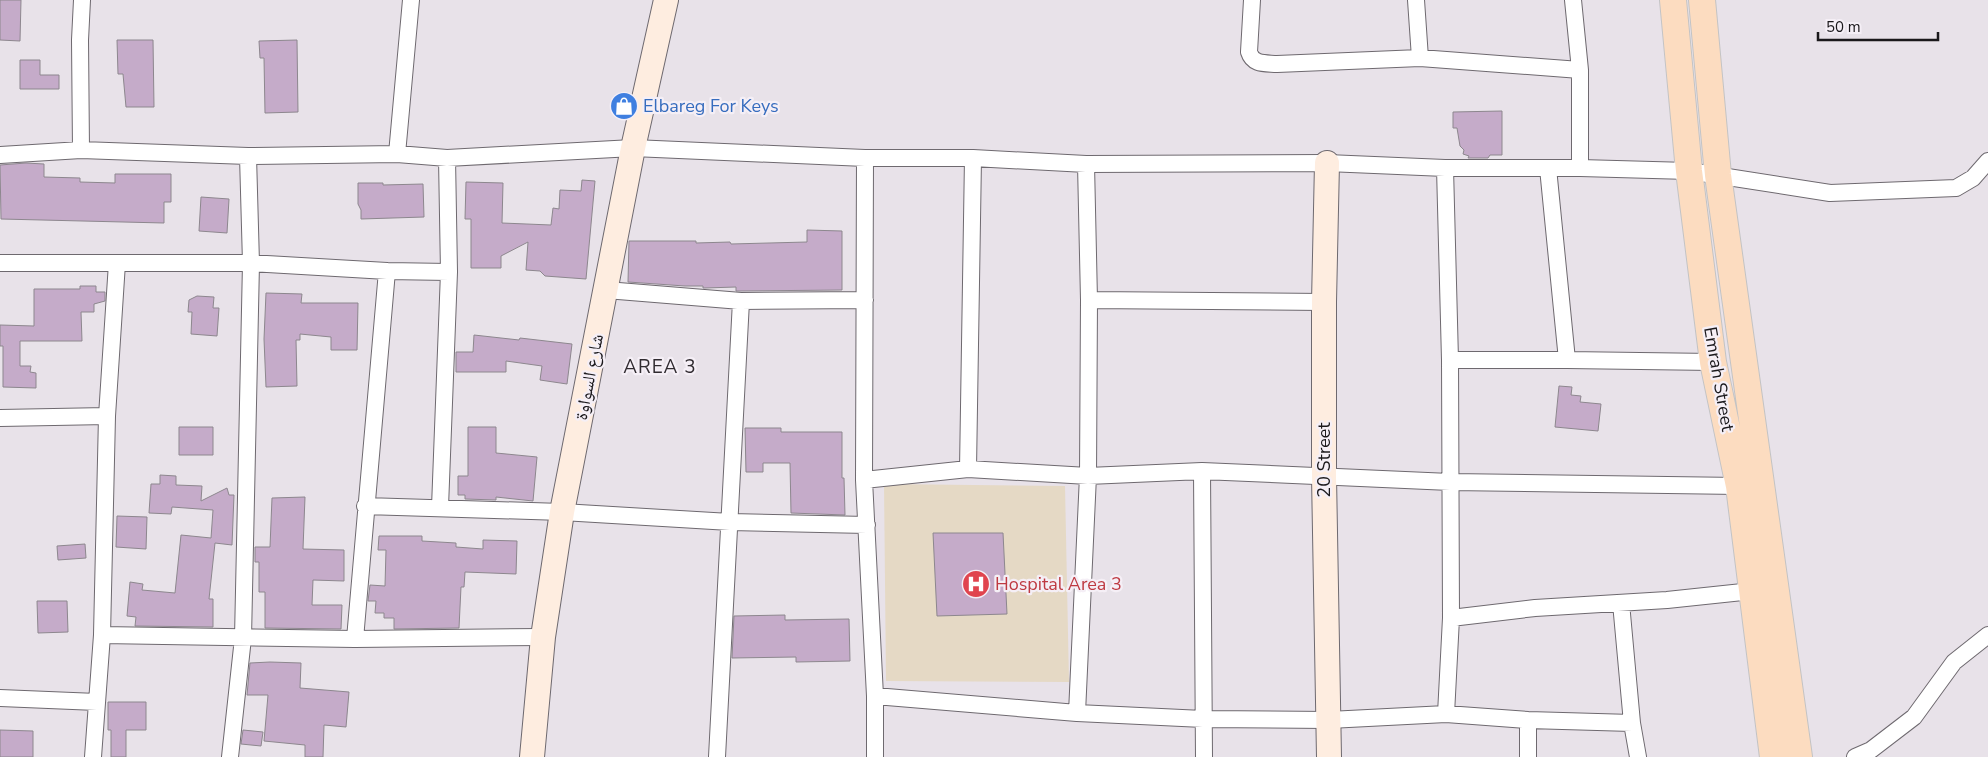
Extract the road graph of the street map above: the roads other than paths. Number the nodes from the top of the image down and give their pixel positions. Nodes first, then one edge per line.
1 (82, 0) edge
2 (411, 0) edge
3 (666, 0) edge
4 (1252, 0) edge
5 (1416, 0) edge
6 (1573, 0) edge
7 (1673, 0) edge
8 (1702, 0) edge
9 (1420, 58) junction
10 (1580, 70) junction
11 (633, 148) junction
12 (81, 150) junction
13 (397, 154) junction
14 (0, 155) edge
15 (248, 156) junction
16 (447, 158) junction
17 (865, 158) junction
18 (973, 158) junction
19 (1327, 163) junction
20 (1086, 164) junction
21 (1987, 165) edge
22 (1445, 168) junction
23 (1548, 168) junction
24 (1580, 168) junction
25 (1689, 171) junction
26 (1718, 175) junction
27 (0, 263) edge
28 (117, 263) junction
29 (251, 263) junction
30 (387, 271) junction
31 (449, 272) junction
32 (606, 290) junction
33 (865, 300) junction
34 (1089, 300) junction
35 (741, 301) junction
36 (1324, 302) junction
37 (1450, 360) junction
38 (1567, 360) junction
39 (1713, 362) junction
40 (107, 416) junction
41 (0, 418) edge
42 (968, 469) junction
43 (1202, 471) junction
44 (1088, 476) junction
45 (1324, 476) junction
46 (864, 480) junction
47 (1450, 482) junction
48 (1739, 486) junction
49 (365, 506) junction
50 (440, 507) junction
51 (562, 512) junction
52 (730, 522) junction
53 (866, 524) junction
54 (1752, 591) junction
55 (1621, 603) junction
56 (1451, 618) junction
57 (102, 635) junction
58 (1988, 635) edge
59 (543, 637) junction
60 (243, 638) junction
61 (355, 639) junction
62 (875, 696) junction
63 (0, 698) edge
64 (97, 702) junction
65 (1077, 713) junction
66 (1446, 714) junction
67 (1203, 719) junction
68 (1329, 720) junction
69 (1528, 720) junction
70 (1632, 723) junction
71 (93, 757) edge
72 (230, 757) edge
73 (532, 757) edge
74 (718, 757) edge
75 (875, 757) edge
76 (1204, 757) edge
77 (1329, 757) edge
78 (1528, 757) edge
79 (1638, 757) edge
80 (1772, 757) edge
81 (1799, 757) edge
82 (1855, 757) edge

1 - 12 street
2 - 13 street
3 - 11 street, شارع السواوة
4 - 9 street
5 - 9 street
6 - 10 street
7 - 25 main road, Emrah Street
8 - 26 main road, Emrah Street
9 - 10 street
10 - 24 street
11 - 16 street
11 - 17 street
11 - 32 street, شارع السواوة
12 - 14 street
12 - 15 street
13 - 15 street
13 - 16 street
15 - 29 street
16 - 31 street
17 - 18 street
17 - 33 street
18 - 20 street
18 - 42 street
19 - 20 street
19 - 22 street
19 - 36 street, 20 Street
20 - 34 street
21 - 26 street
22 - 23 street
22 - 37 street
23 - 24 street
23 - 38 street
24 - 25 street
25 - 26 street
25 - 39 main road, Emrah Street
26 - 81 main road, Emrah Street
27 - 28 street
28 - 29 street
28 - 40 street
29 - 30 street
29 - 60 street
30 - 31 street
30 - 49 street
31 - 50 street
32 - 35 street
32 - 51 street, شارع السواوة
33 - 35 street
33 - 46 street
34 - 36 street
34 - 44 street
35 - 52 street
36 - 45 street, 20 Street
37 - 38 street
37 - 47 street
38 - 39 street
39 - 48 main road, Emrah Street
40 - 41 street
40 - 57 street
42 - 44 street
42 - 46 street
43 - 44 street
43 - 45 street
43 - 67 street
44 - 65 street
45 - 47 street
45 - 68 street, 20 Street
46 - 53 street
47 - 48 street
47 - 56 street
48 - 54 main road, Emrah Street
49 - 50 street
49 - 61 street
50 - 51 street
51 - 52 street
51 - 59 street, شارع السواوة
52 - 53 street
52 - 74 street
53 - 62 street
54 - 55 street
54 - 80 main road, Emrah Street
55 - 56 street
55 - 70 street
56 - 66 street
57 - 60 street
57 - 64 street
58 - 82 street
59 - 61 street
59 - 73 street, شارع السواوة
60 - 61 street
60 - 72 street
62 - 65 street
62 - 75 street
63 - 64 street
64 - 71 street
65 - 67 street
66 - 68 street
66 - 69 street
67 - 68 street
67 - 76 street
68 - 77 street, 20 Street
69 - 70 street
69 - 78 street
70 - 79 street

